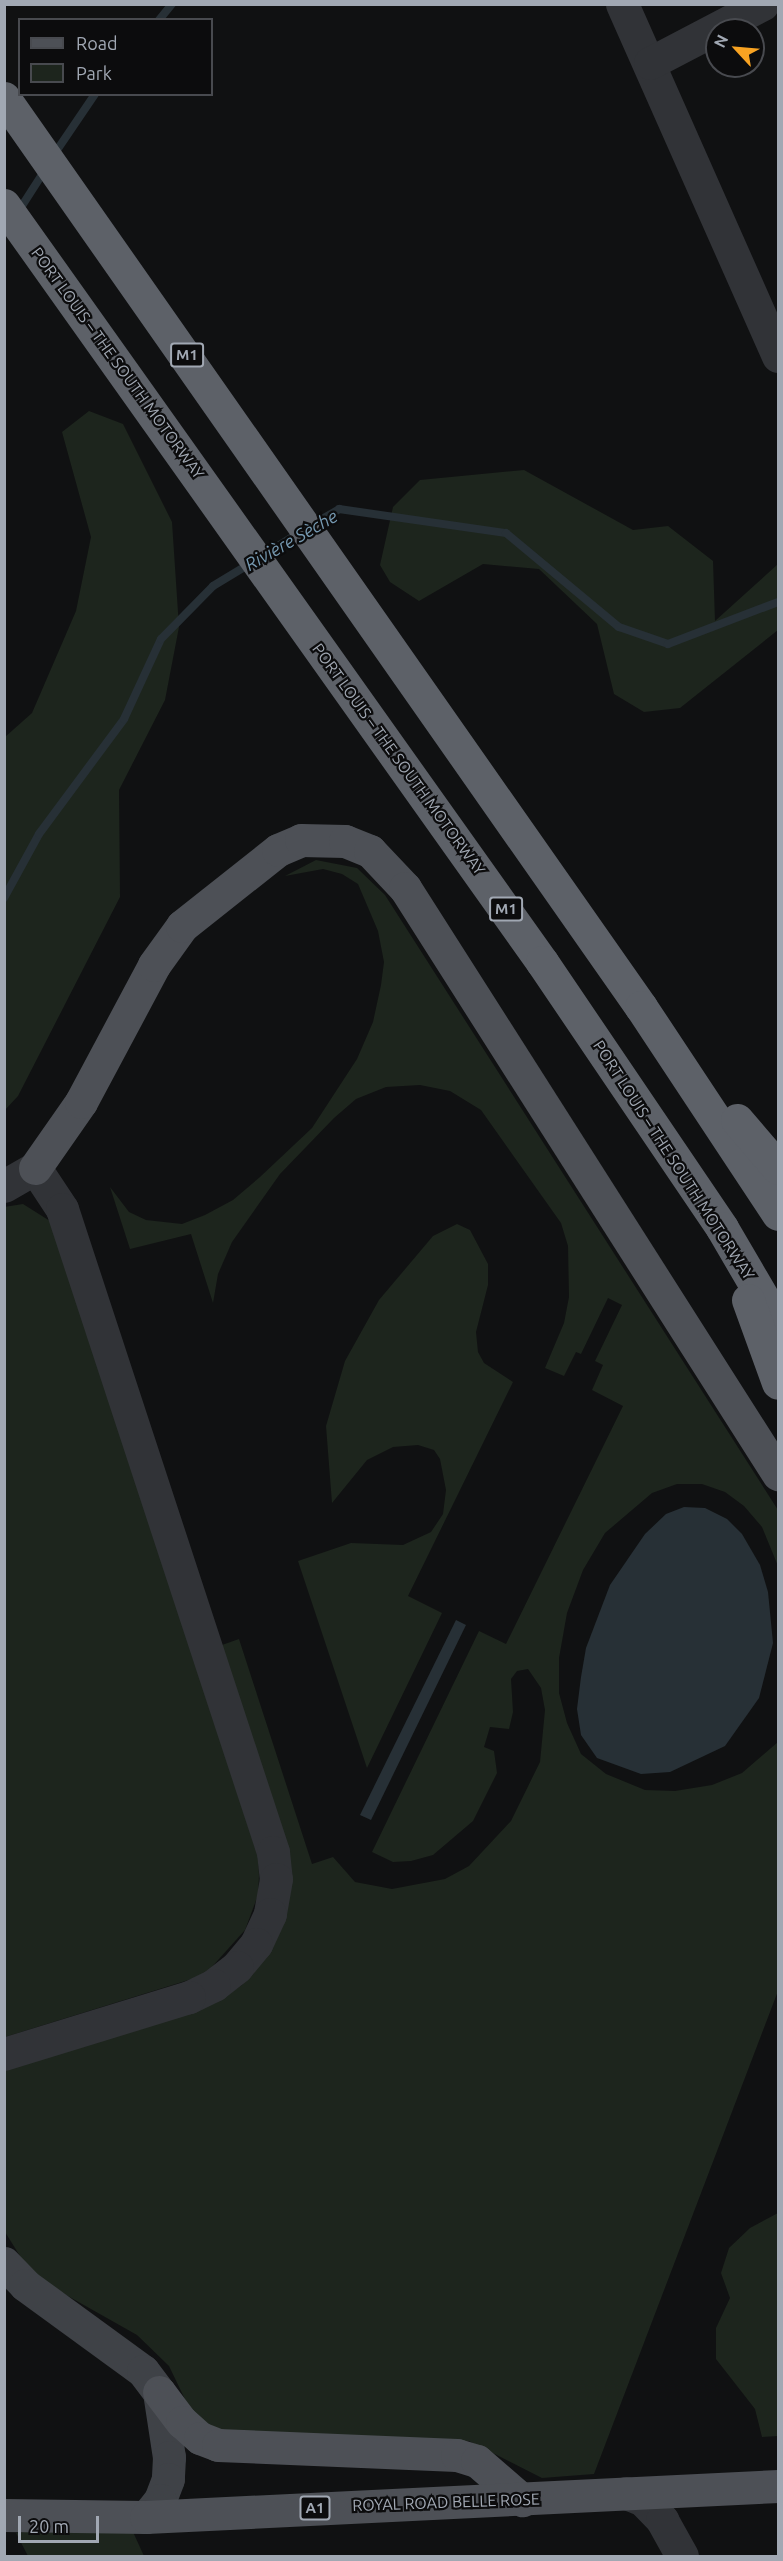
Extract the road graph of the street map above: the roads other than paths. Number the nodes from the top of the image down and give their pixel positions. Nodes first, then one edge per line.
1 (622, 4) edge
2 (763, 4) edge
3 (650, 63) junction
4 (4, 98) edge
5 (4, 205) edge
6 (776, 346) edge
7 (640, 1006) junction
8 (35, 1168) junction
9 (778, 1168) edge
10 (4, 1186) edge
11 (778, 1214) edge
12 (722, 1228) junction
13 (778, 1324) edge
14 (778, 1383) edge
15 (778, 1474) edge
16 (4, 2054) edge
17 (4, 2263) edge
18 (159, 2392) junction
19 (778, 2486) edge
20 (626, 2493) junction
21 (522, 2500) junction
22 (4, 2515) edge
23 (146, 2517) junction
24 (682, 2556) edge

1 - 3 street
2 - 3 street
3 - 6 street
4 - 7 highway, M1
5 - 12 highway, PORT LOUIS – THE SOUTH MOTORWAY / M1
7 - 9 highway
7 - 11 highway, M1
8 - 10 street
8 - 15 main road
8 - 16 street
12 - 13 highway, PORT LOUIS – THE SOUTH MOTORWAY / M1
12 - 14 highway
17 - 18 street
18 - 21 main road
18 - 23 street
19 - 20 main road, ROYAL ROAD BELLE ROSE / A1
20 - 21 main road, ROYAL ROAD BELLE ROSE / A1
20 - 24 street
21 - 23 main road, ROYAL ROAD BELLE ROSE / A1
22 - 23 main road, ROYAL ROAD BELLE ROSE / A1

